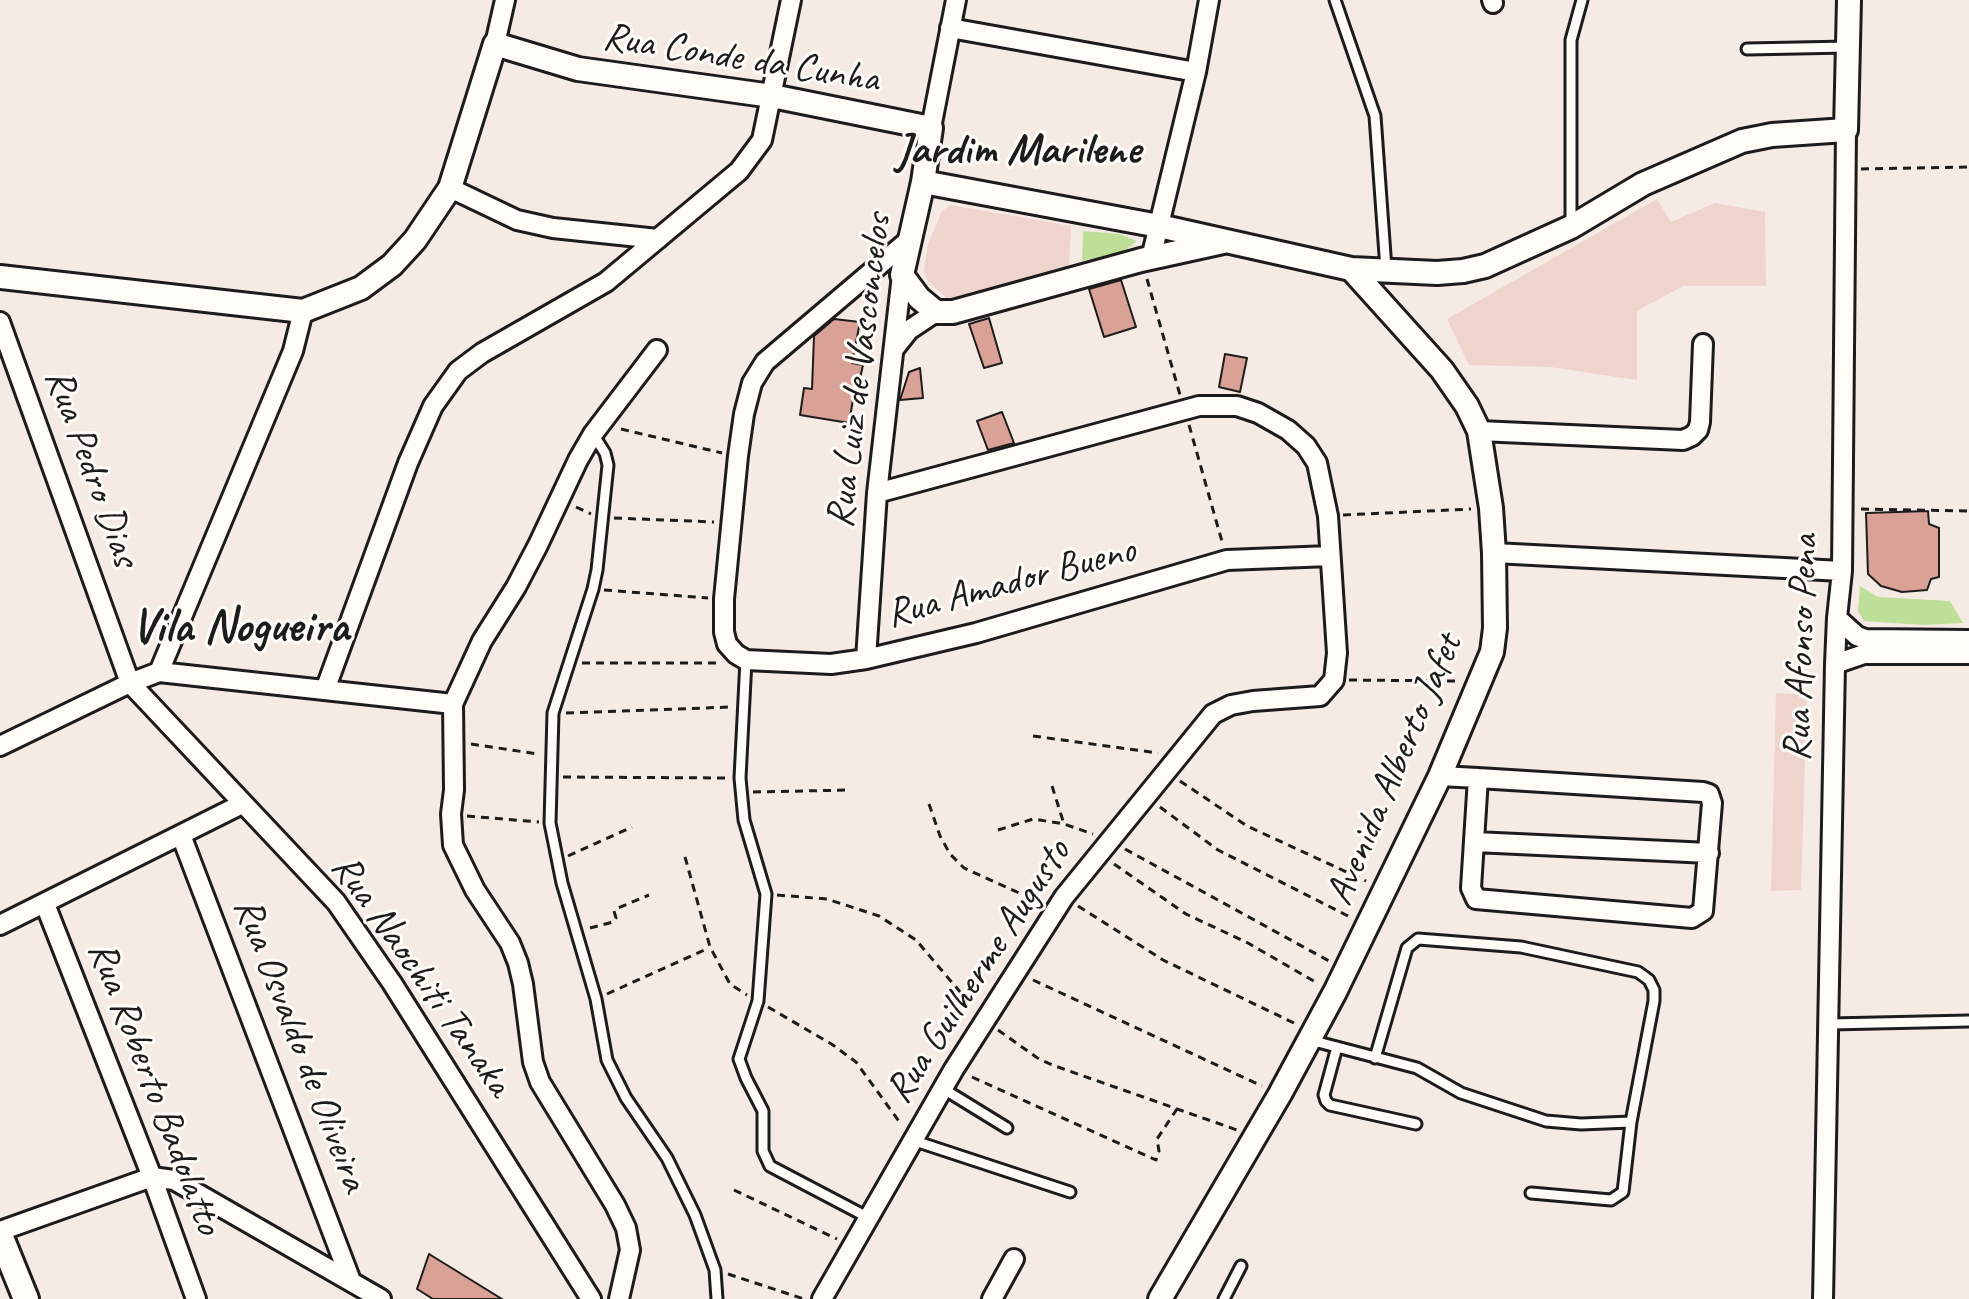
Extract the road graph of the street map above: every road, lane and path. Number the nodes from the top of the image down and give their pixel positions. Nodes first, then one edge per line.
1 (505, 0) edge
2 (791, 0) edge
3 (956, 0) edge
4 (1209, 0) edge
5 (1335, 0) edge
6 (1849, 0) edge
7 (1581, 1) edge
8 (950, 28) junction
9 (495, 44) junction
10 (1848, 47) junction
11 (1747, 49) dead end
12 (1196, 72) junction
13 (772, 96) junction
14 (931, 128) junction
15 (1846, 130) junction
16 (1969, 167) edge
17 (1846, 169) junction
18 (923, 182) junction
19 (450, 188) junction
20 (1159, 226) junction
21 (1571, 227) junction
22 (658, 239) junction
23 (910, 239) junction
24 (1223, 242) junction
25 (1151, 258) junction
26 (1351, 269) junction
27 (1386, 272) junction
28 (902, 275) junction
29 (0, 277) edge
30 (303, 311) junction
31 (936, 312) junction
32 (0, 322) edge
33 (1703, 344) dead end
34 (657, 350) dead end
35 (893, 351) junction
36 (597, 429) junction
37 (1479, 431) junction
38 (738, 456) junction
39 (877, 493) junction
40 (558, 500) junction
41 (1491, 508) junction
42 (1843, 509) junction
43 (1969, 511) edge
44 (1328, 516) junction
45 (601, 517) junction
46 (730, 523) junction
47 (1494, 553) junction
48 (1330, 556) junction
49 (1842, 571) junction
50 (593, 589) junction
51 (724, 599) junction
52 (1837, 618) junction
53 (1969, 640) edge
54 (1969, 654) edge
55 (866, 659) junction
56 (746, 662) junction
57 (569, 663) junction
58 (1835, 664) junction
59 (159, 672) junction
60 (1334, 680) junction
61 (1481, 681) junction
62 (130, 683) junction
63 (325, 690) junction
64 (453, 704) junction
65 (742, 707) junction
66 (553, 713) junction
67 (1033, 736) dead end
68 (453, 742) junction
69 (0, 746) edge
70 (550, 755) junction
71 (1178, 756) junction
72 (1166, 771) junction
73 (1440, 776) junction
74 (550, 777) junction
75 (740, 778) junction
76 (1478, 778) junction
77 (1052, 786) dead end
78 (851, 790) dead end
79 (741, 792) junction
80 (1147, 796) junction
81 (242, 804) junction
82 (929, 804) dead end
83 (451, 814) junction
84 (550, 823) junction
85 (1064, 824) junction
86 (632, 827) dead end
87 (998, 830) dead end
88 (181, 835) junction
89 (1475, 842) junction
90 (1104, 847) junction
91 (1709, 853) junction
92 (685, 857) dead end
93 (557, 861) junction
94 (1384, 890) junction
95 (766, 894) junction
96 (649, 895) dead end
97 (1059, 903) junction
98 (45, 904) junction
99 (0, 925) edge
100 (1368, 926) junction
101 (578, 931) junction
102 (710, 947) junction
103 (1346, 971) junction
104 (1015, 972) junction
105 (1335, 992) junction
106 (596, 999) junction
107 (758, 1001) junction
108 (984, 1020) junction
109 (1969, 1021) edge
110 (1830, 1024) junction
111 (1312, 1036) junction
112 (1337, 1047) junction
113 (1375, 1058) junction
114 (954, 1069) junction
115 (942, 1088) junction
116 (1280, 1094) junction
117 (1178, 1108) junction
118 (1631, 1122) junction
119 (1416, 1124) dead end
120 (1007, 1128) dead end
121 (1255, 1137) junction
122 (912, 1140) junction
123 (152, 1177) junction
124 (734, 1190) dead end
125 (1070, 1192) dead end
126 (1531, 1193) dead end
127 (869, 1218) junction
128 (0, 1233) edge
129 (851, 1246) junction
130 (1014, 1259) dead end
131 (1241, 1266) dead end
132 (715, 1270) junction
133 (351, 1281) junction
134 (26, 1299) edge
135 (196, 1299) edge
136 (381, 1299) edge
137 (591, 1299) edge
138 (619, 1299) edge
139 (717, 1299) edge
140 (804, 1299) edge
141 (822, 1299) edge
142 (992, 1299) edge
143 (1160, 1299) edge
144 (1224, 1299) edge
145 (1823, 1299) edge

1 - 9 street
2 - 13 street
3 - 8 street, Rua Luiz de Vasconcelos
4 - 12 street
5 - 27 lane
6 - 10 street, Rua Afonso Pena
7 - 21 lane
8 - 12 street
8 - 14 street, Rua Luiz de Vasconcelos
9 - 13 street, Rua Conde da Cunha
9 - 19 street
10 - 11 lane
10 - 15 street, Rua Afonso Pena
12 - 20 street
13 - 14 street, Rua Conde da Cunha
13 - 22 street
14 - 18 street, Rua Luiz de Vasconcelos
15 - 17 street, Rua Afonso Pena
15 - 21 street
16 - 17 path
17 - 42 street, Rua Afonso Pena
18 - 20 street
18 - 23 street, Rua Luiz de Vasconcelos
19 - 22 street
19 - 30 street
20 - 24 street
20 - 25 street
21 - 27 street
22 - 63 street
23 - 28 street, Rua Luiz de Vasconcelos
23 - 38 street
24 - 25 street
24 - 26 street
25 - 31 street
26 - 27 street
26 - 37 street, Avenida Alberto Jafet
28 - 31 street
28 - 35 street, Rua Luiz de Vasconcelos
29 - 30 street
30 - 59 street
31 - 35 street
32 - 62 street, Rua Pedro Dias
33 - 37 street
34 - 36 street
35 - 39 street, Rua Luiz de Vasconcelos
36 - 38 path
36 - 40 street
36 - 45 lane
37 - 41 street, Avenida Alberto Jafet
38 - 46 street
39 - 44 street
39 - 55 street, Rua Luiz de Vasconcelos
40 - 45 path
40 - 64 street
41 - 44 path
41 - 47 street, Avenida Alberto Jafet
42 - 43 path
42 - 49 street, Rua Afonso Pena
44 - 48 street
45 - 46 path
45 - 50 lane
46 - 51 street
47 - 49 street
47 - 61 street, Avenida Alberto Jafet
48 - 55 street, Rua Amador Bueno
48 - 60 street
49 - 52 street, Rua Afonso Pena
50 - 51 path
50 - 57 lane
51 - 56 street
52 - 53 street
52 - 58 street, Rua Afonso Pena
54 - 58 street
55 - 56 street, Rua Amador Bueno
56 - 57 path
56 - 65 lane
57 - 66 lane
58 - 110 street, Rua Afonso Pena
59 - 62 street
59 - 63 street
60 - 61 path
60 - 71 street, Rua Guilherme Augusto
61 - 73 street, Avenida Alberto Jafet
62 - 69 street
62 - 81 street, Rua Naochiti Tanaka
63 - 64 street
64 - 68 street
65 - 66 path
65 - 75 lane
66 - 70 lane
67 - 71 path
68 - 70 path
68 - 83 street
70 - 74 lane
71 - 72 street, Rua Guilherme Augusto
72 - 80 street, Rua Guilherme Augusto
72 - 94 path
73 - 76 street
73 - 94 street, Avenida Alberto Jafet
74 - 75 path
74 - 84 lane
75 - 79 lane
76 - 89 street
76 - 91 street
77 - 85 path
78 - 79 path
79 - 95 lane
80 - 90 street, Rua Guilherme Augusto
80 - 100 path
81 - 88 street
81 - 137 street, Rua Naochiti Tanaka
82 - 97 path
83 - 84 path
83 - 138 street
84 - 93 lane
85 - 87 path
85 - 90 path
86 - 93 path
88 - 98 street
88 - 133 street, Rua Osvaldo de Oliveira
89 - 91 street
89 - 91 street
90 - 97 street, Rua Guilherme Augusto
90 - 103 path
90 - 105 path
92 - 102 path
93 - 101 lane
94 - 100 street, Avenida Alberto Jafet
95 - 107 lane
95 - 108 path
96 - 101 path
97 - 104 street, Rua Guilherme Augusto
97 - 111 path
98 - 99 street
98 - 123 street, Rua Roberto Badolatto
100 - 103 street, Avenida Alberto Jafet
101 - 106 lane
102 - 106 path
102 - 107 path
103 - 105 street, Avenida Alberto Jafet
104 - 108 street, Rua Guilherme Augusto
104 - 116 path
105 - 111 street, Avenida Alberto Jafet
106 - 132 lane
107 - 122 path
107 - 127 lane
108 - 114 street, Rua Guilherme Augusto
108 - 117 path
109 - 110 lane
110 - 145 street, Rua Afonso Pena
111 - 112 lane
111 - 116 street, Avenida Alberto Jafet
112 - 113 lane
112 - 119 lane
113 - 118 lane
113 - 118 lane
114 - 115 street, Rua Guilherme Augusto
114 - 117 path
115 - 120 lane
115 - 122 street, Rua Guilherme Augusto
116 - 121 street, Avenida Alberto Jafet
117 - 121 path
118 - 126 lane
121 - 143 street, Avenida Alberto Jafet
122 - 125 lane
122 - 127 street, Rua Guilherme Augusto
123 - 128 street
123 - 133 street
123 - 135 street, Rua Roberto Badolatto
124 - 129 path
127 - 129 street, Rua Guilherme Augusto
128 - 134 main road
129 - 141 street, Rua Guilherme Augusto
130 - 142 street
131 - 144 lane
132 - 139 lane
132 - 140 path
133 - 136 street

